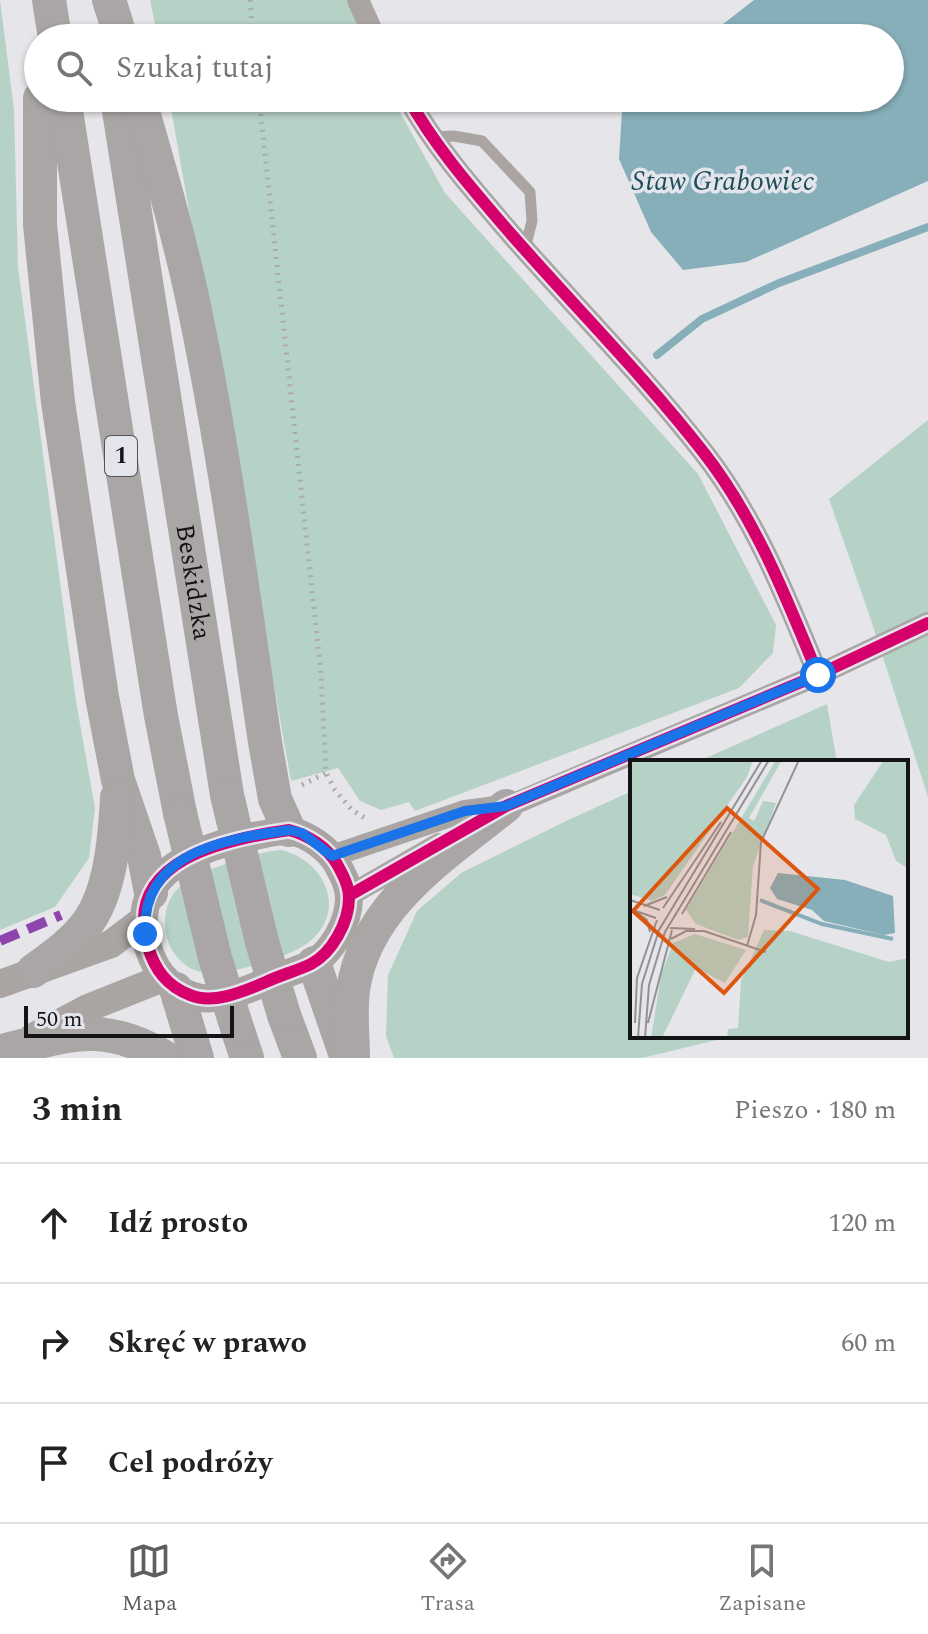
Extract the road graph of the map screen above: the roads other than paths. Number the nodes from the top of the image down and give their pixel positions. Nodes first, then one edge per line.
1 (42, 0) edge
2 (49, 0) edge
3 (102, 0) edge
4 (109, 0) edge
5 (358, 0) edge
6 (41, 24) edge
7 (53, 24) edge
8 (106, 24) edge
9 (117, 24) edge
10 (369, 24) edge
11 (40, 112) edge
12 (66, 112) edge
13 (119, 112) edge
14 (143, 112) edge
15 (417, 112) edge
16 (434, 137) junction
17 (524, 249) junction
18 (928, 623) edge
19 (818, 675) junction
20 (118, 780) junction
21 (506, 806) junction
22 (289, 830) junction
23 (332, 856) junction
24 (350, 895) junction
25 (148, 906) junction
26 (314, 963) junction
27 (33, 971) junction
28 (0, 984) edge
29 (169, 984) junction
30 (242, 1044) edge
31 (3, 1052) edge
32 (166, 1058) edge
33 (197, 1058) edge
34 (300, 1058) edge
35 (346, 1058) edge
36 (353, 1058) edge

1 - 6 main road
2 - 7 main road
3 - 8 main road
4 - 9 main road
5 - 10 street
11 - 20 main road
12 - 30 main road, Beskidzka / 1, bridge
13 - 34 main road, Beskidzka / 1, bridge
14 - 22 main road
15 - 16 street
16 - 17 street
16 - 17 lane
17 - 19 street
18 - 19 street
19 - 21 street
20 - 25 main road
20 - 27 main road
21 - 23 street
21 - 24 street
21 - 36 main road
22 - 23 street
22 - 25 street
23 - 24 street
24 - 26 street
25 - 27 street
25 - 29 street
26 - 29 street
26 - 35 main road
27 - 28 street
29 - 31 street
29 - 33 main road
31 - 32 main road

